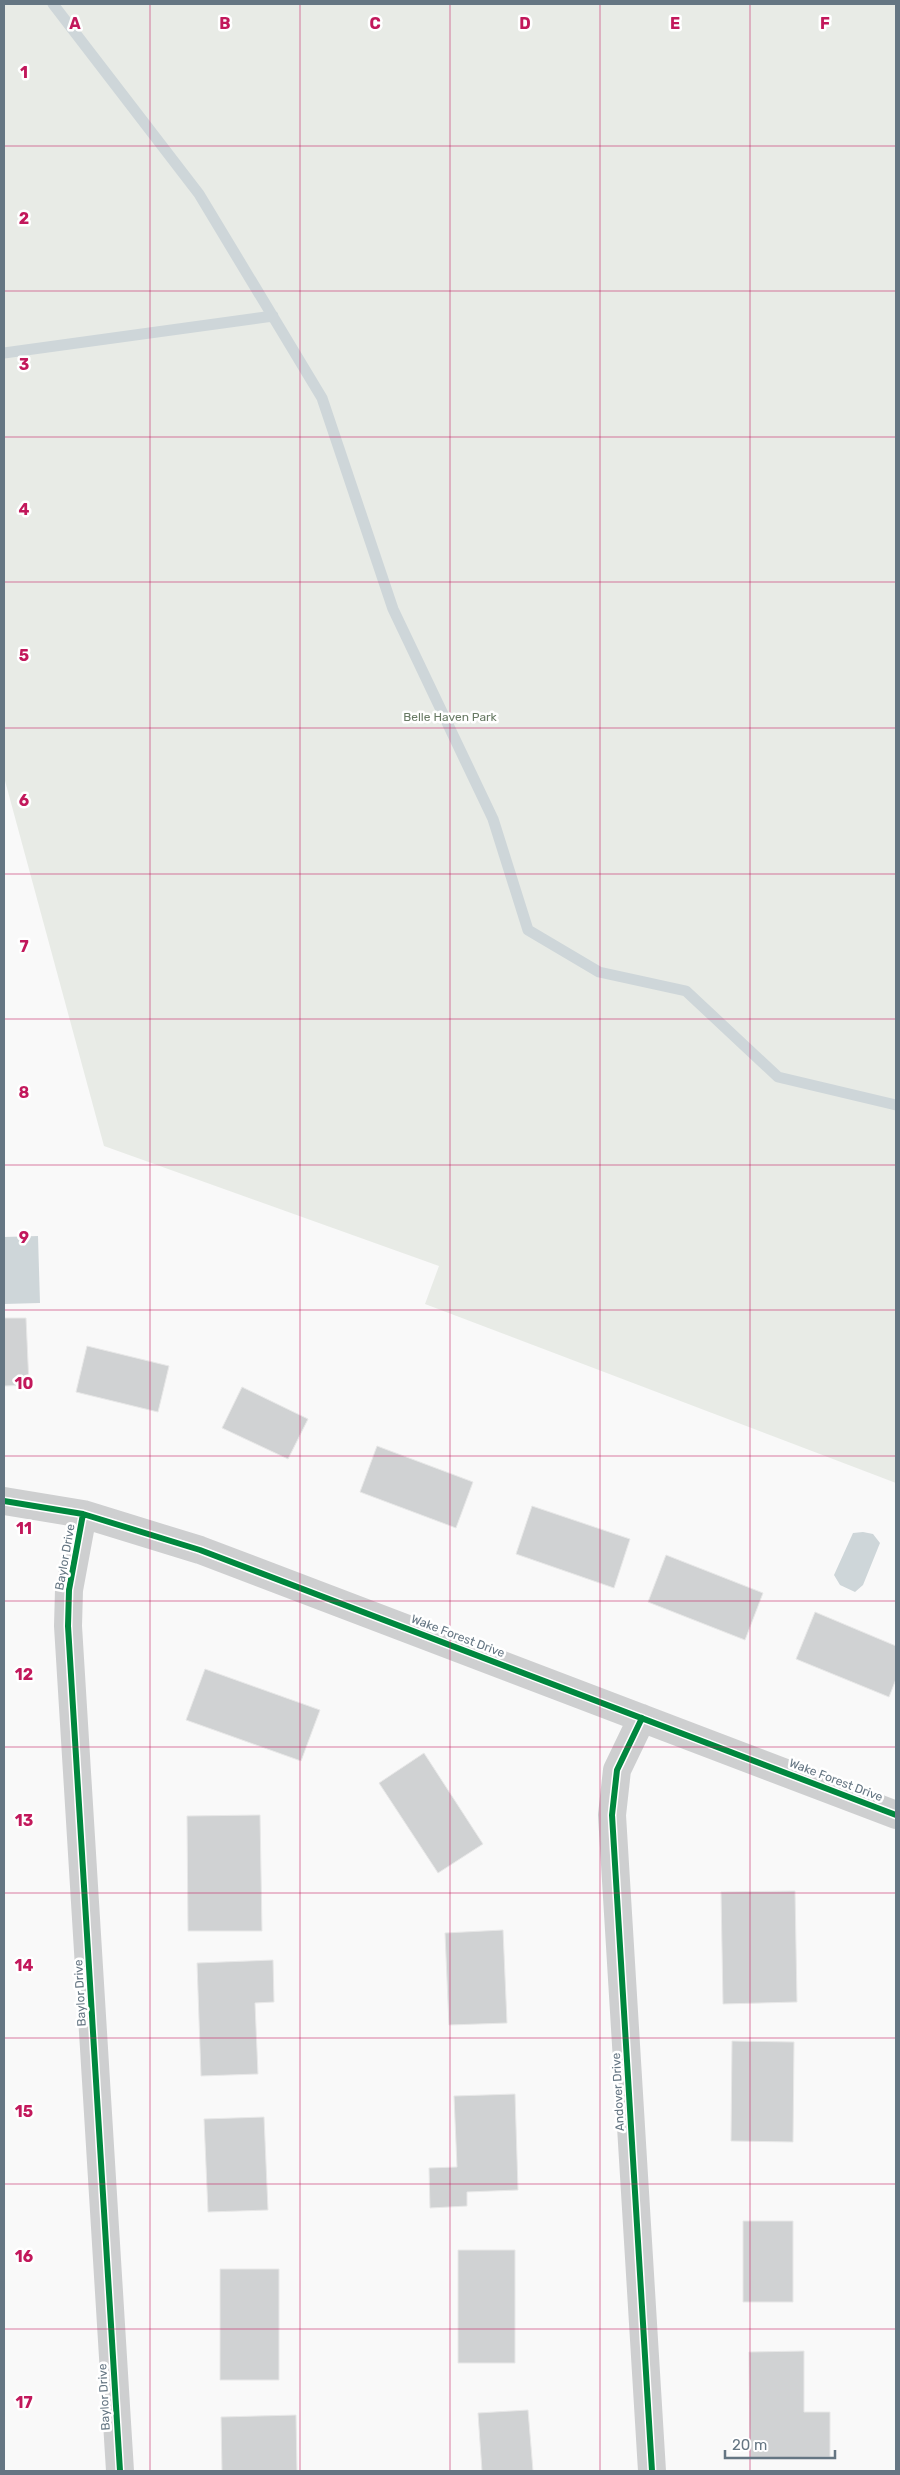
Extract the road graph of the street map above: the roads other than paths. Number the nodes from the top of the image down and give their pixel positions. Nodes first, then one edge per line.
1 (4, 1501) edge
2 (83, 1514) junction
3 (642, 1718) junction
4 (896, 1815) edge
5 (120, 2471) edge
6 (652, 2471) edge

1 - 2 street, Wake Forest Drive
2 - 3 street, Wake Forest Drive
2 - 5 street, Baylor Drive
3 - 4 street, Wake Forest Drive
3 - 6 street, Andover Drive

